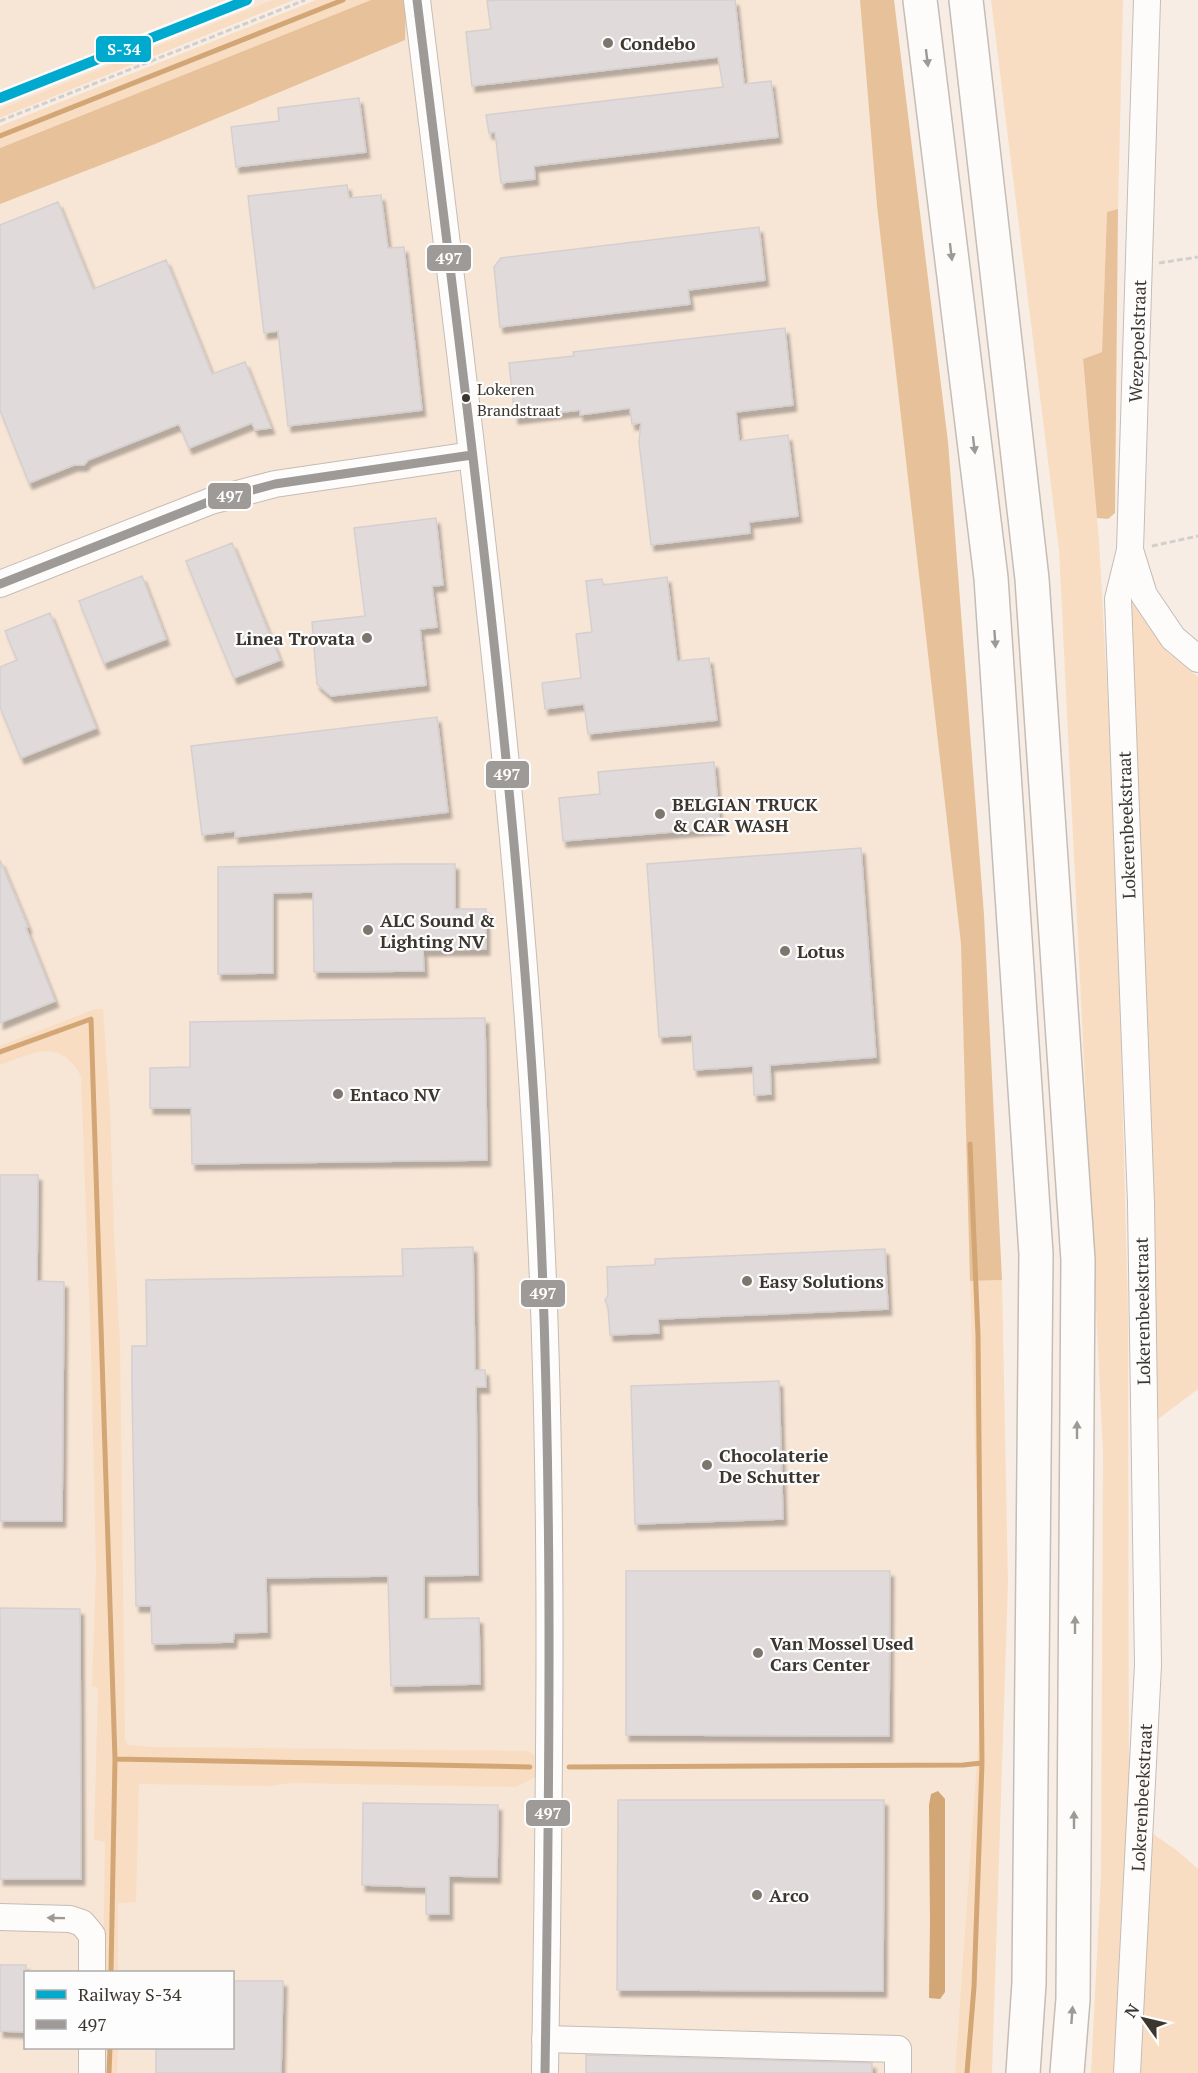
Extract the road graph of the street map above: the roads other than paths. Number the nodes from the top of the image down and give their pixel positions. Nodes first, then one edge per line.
1 (417, 0) edge
2 (920, 0) edge
3 (966, 0) edge
4 (1147, 0) edge
5 (472, 455) junction
6 (1130, 550) junction
7 (0, 584) edge
8 (1198, 659) edge
9 (0, 1917) edge
10 (92, 1971) edge
11 (545, 2039) junction
12 (92, 2049) edge
13 (92, 2073) edge
14 (545, 2073) edge
15 (898, 2073) edge
16 (1023, 2073) edge
17 (1067, 2073) edge
18 (1127, 2073) edge

1 - 5 street
2 -> 16 highway
17 -> 3 highway
4 - 6 street, Wezepoelstraat
5 - 7 street
5 - 11 street
6 - 8 street, Wezepoelstraat
6 - 18 street, Lokerenbeekstraat
10 -> 9 street
11 - 14 street
11 - 15 street
12 - 13 street

